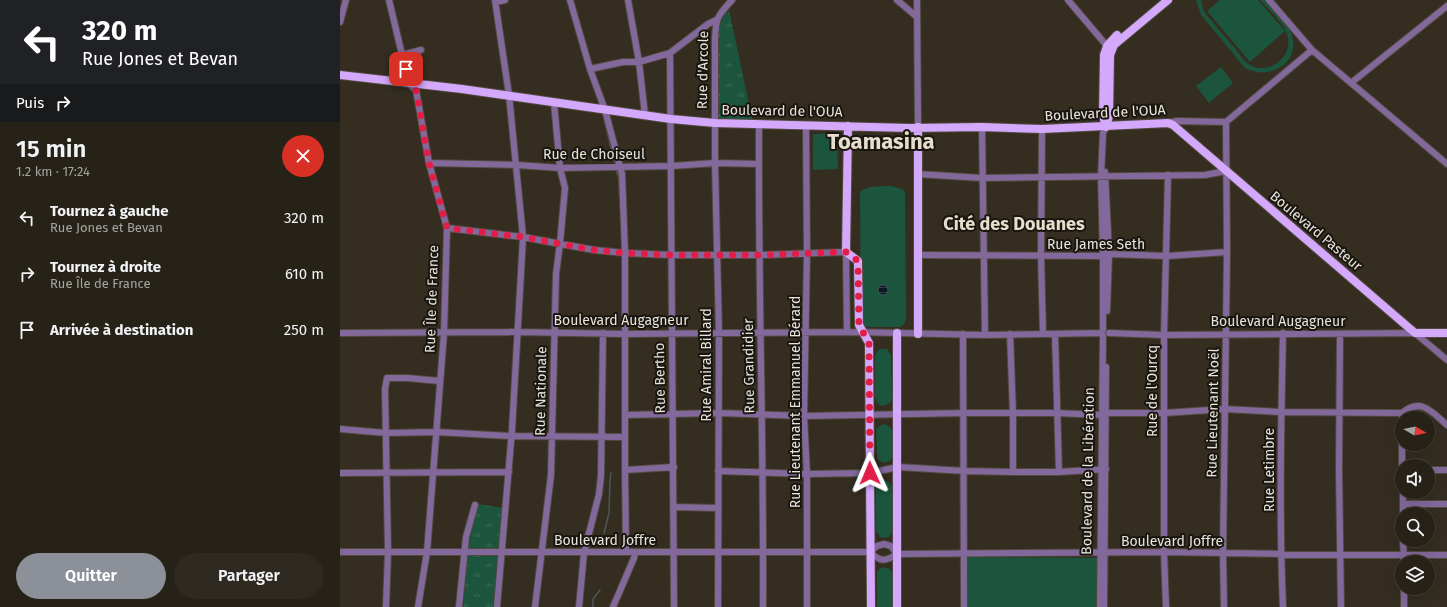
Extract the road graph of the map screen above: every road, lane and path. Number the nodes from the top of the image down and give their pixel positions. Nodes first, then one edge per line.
1 (346, 0) edge
2 (389, 0) edge
3 (505, 0) edge
4 (570, 0) edge
5 (628, 0) edge
6 (917, 0) edge
7 (1068, 0) edge
8 (1159, 0) edge
9 (1168, 0) edge
10 (1269, 0) edge
11 (495, 1) edge
12 (730, 1) edge
13 (900, 1) edge
14 (1447, 6) edge
15 (917, 17) junction
16 (716, 20) junction
17 (340, 22) edge
18 (1109, 47) junction
19 (421, 50) dead end
20 (1312, 50) junction
21 (670, 53) junction
22 (402, 55) junction
23 (639, 62) junction
24 (590, 69) junction
25 (340, 75) edge
26 (1351, 83) junction
27 (409, 84) junction
28 (509, 95) junction
29 (554, 103) junction
30 (605, 110) junction
31 (645, 115) junction
32 (672, 119) junction
33 (1226, 122) junction
34 (715, 123) junction
35 (1168, 123) junction
36 (759, 124) junction
37 (806, 125) junction
38 (848, 126) junction
39 (982, 126) junction
40 (918, 127) junction
41 (1106, 127) junction
42 (1042, 129) junction
43 (429, 163) junction
44 (715, 163) junction
45 (759, 164) junction
46 (1447, 164) edge
47 (517, 165) junction
48 (672, 166) junction
49 (620, 167) junction
50 (560, 168) junction
51 (1226, 171) junction
52 (917, 174) junction
53 (1168, 175) junction
54 (1103, 176) junction
55 (1041, 177) junction
56 (982, 178) junction
57 (447, 228) junction
58 (523, 237) junction
59 (560, 243) junction
60 (846, 252) junction
61 (1227, 252) junction
62 (624, 253) junction
63 (807, 253) junction
64 (918, 254) junction
65 (671, 255) junction
66 (717, 255) junction
67 (759, 255) junction
68 (983, 255) junction
69 (1106, 255) junction
70 (1041, 256) junction
71 (1167, 256) junction
72 (518, 332) junction
73 (847, 332) junction
74 (1415, 332) junction
75 (340, 333) edge
76 (444, 333) junction
77 (554, 333) junction
78 (603, 333) junction
79 (805, 333) junction
80 (899, 333) junction
81 (1105, 333) junction
82 (1227, 333) junction
83 (1447, 333) edge
84 (625, 334) junction
85 (671, 334) junction
86 (719, 334) junction
87 (760, 334) junction
88 (864, 334) junction
89 (918, 334) junction
90 (963, 334) junction
91 (1010, 334) junction
92 (1043, 334) junction
93 (1055, 334) junction
94 (1283, 334) junction
95 (1340, 334) junction
96 (985, 335) junction
97 (1164, 335) junction
98 (1447, 360) edge
99 (440, 381) junction
100 (1225, 409) junction
101 (1405, 411) edge
102 (1431, 411) edge
103 (1281, 412) junction
104 (673, 413) junction
105 (718, 413) junction
106 (964, 413) junction
107 (1057, 413) junction
108 (1164, 413) junction
109 (1340, 413) junction
110 (1395, 413) edge
111 (625, 414) junction
112 (898, 414) junction
113 (1013, 414) junction
114 (1104, 414) junction
115 (762, 415) junction
116 (869, 415) junction
117 (1435, 415) edge
118 (804, 416) junction
119 (1447, 425) edge
120 (340, 430) edge
121 (436, 432) junction
122 (386, 433) junction
123 (512, 436) junction
124 (552, 436) junction
125 (625, 437) junction
126 (602, 438) junction
127 (674, 467) junction
128 (898, 467) junction
129 (1103, 469) junction
130 (625, 470) junction
131 (1435, 470) edge
132 (1447, 470) edge
133 (965, 471) junction
134 (433, 472) junction
135 (509, 472) junction
136 (718, 472) junction
137 (1012, 472) junction
138 (1059, 472) junction
139 (340, 473) edge
140 (387, 473) junction
141 (763, 473) junction
142 (870, 473) junction
143 (808, 474) junction
144 (1403, 499) edge
145 (1403, 504) joint
146 (1447, 504) edge
147 (475, 505) dead end
148 (673, 507) junction
149 (718, 508) junction
150 (1404, 547) edge
151 (340, 552) edge
152 (388, 552) junction
153 (428, 552) junction
154 (465, 552) junction
155 (503, 552) junction
156 (543, 552) junction
157 (584, 552) junction
158 (626, 552) junction
159 (635, 552) junction
160 (673, 552) junction
161 (718, 552) junction
162 (870, 552) junction
163 (1164, 552) junction
164 (764, 553) junction
165 (807, 553) junction
166 (1102, 553) junction
167 (1223, 553) junction
168 (1281, 553) junction
169 (897, 554) junction
170 (964, 554) junction
171 (1404, 554) junction
172 (1340, 555) junction
173 (1447, 555) edge
174 (1404, 595) edge
175 (386, 607) edge
176 (418, 607) edge
177 (459, 607) edge
178 (497, 607) edge
179 (535, 607) edge
180 (579, 607) edge
181 (613, 607) edge
182 (674, 607) edge
183 (718, 607) edge
184 (764, 607) edge
185 (807, 607) edge
186 (871, 607) edge
187 (897, 607) edge
188 (964, 607) edge
189 (1100, 607) edge
190 (1104, 607) edge
191 (1166, 607) edge
192 (1224, 607) edge
193 (1283, 607) edge
194 (1341, 607) edge
195 (1404, 607) edge

1 - 17 street
2 - 22 street, Rue Île de France
3 - 11 street
4 - 24 street
5 - 23 street
6 - 15 street
7 - 18 street
8 - 18 main road
9 - 18 main road
10 - 20 street
11 - 28 street
12 - 16 street, Rue d'Arcole
13 - 15 street
14 - 26 street
15 - 40 street
16 - 21 street
16 - 34 street, Rue d'Arcole
18 - 41 main road, Boulevard de la Libération
19 - 22 street
20 - 26 street
20 - 33 street
21 - 23 street
21 - 32 street, Rue Bertho
22 - 27 street, Rue Île de France
23 - 24 street
23 - 31 street
24 - 30 street
25 - 27 main road, Boulevard de l'OUA
26 - 46 street
27 - 28 main road, Boulevard de l'OUA
27 - 43 street, Rue Île de France
28 - 29 main road, Boulevard de l'OUA
28 - 47 street
29 - 30 main road, Boulevard de l'OUA
29 - 50 street, Rue Nationale
30 - 31 main road, Boulevard de l'OUA
30 - 49 street
31 - 32 main road, Boulevard de l'OUA
32 - 34 main road, Boulevard de l'OUA
32 - 48 street, Rue Bertho
33 - 35 street, Boulevard de l'OUA
33 - 51 street, Rue Lieutenant Noël
34 - 36 main road, Boulevard de l'OUA
34 - 44 street, Rue Amiral Billard
35 - 41 main road, Boulevard de l'OUA
35 - 51 main road, Boulevard Pasteur
36 - 37 main road, Boulevard de l'OUA
36 - 45 street, Rue Grandidier
37 - 38 main road, Boulevard de l'OUA
37 - 63 street, Rue Lieutenant Emmanuel Bérard
38 - 40 main road, Boulevard de l'OUA
38 - 60 main road
39 - 40 main road, Boulevard de l'OUA
39 - 42 main road, Boulevard de l'OUA
39 - 56 street
40 - 52 main road
41 - 42 main road, Boulevard de l'OUA
41 - 54 street, Boulevard de la Libération
42 - 55 street
43 - 47 street, Rue de Choiseul
43 - 57 street, Rue Île de France
44 - 45 street, Rue de Choiseul
44 - 48 street, Rue de Choiseul
44 - 66 street, Rue Amiral Billard
45 - 67 street, Rue Grandidier
47 - 50 street, Rue de Choiseul
47 - 58 street
48 - 49 street, Rue de Choiseul
48 - 65 street, Rue Bertho
49 - 50 street, Rue de Choiseul
49 - 62 street
50 - 59 street, Rue Nationale
51 - 53 street
51 - 61 street, Rue Lieutenant Noël
51 - 74 main road, Boulevard Pasteur
52 - 56 street
52 - 64 main road
53 - 54 street
53 - 71 street, Rue de l'Ourcq
54 - 55 street
54 - 69 street, Boulevard de la Libération
55 - 56 street
55 - 70 street
56 - 68 street
57 - 58 street
57 - 76 street, Rue Île de France
58 - 59 street
58 - 72 street
59 - 62 street
59 - 77 street, Rue Nationale
60 - 63 street
60 - 73 street
60 - 88 main road
61 - 71 street, Rue James Seth
61 - 82 street, Rue Lieutenant Noël
62 - 65 street
62 - 84 street
63 - 67 street
63 - 79 street, Rue Lieutenant Emmanuel Bérard
64 - 68 street, Rue James Seth
64 - 89 main road
65 - 66 street
65 - 85 street, Rue Bertho
66 - 67 street
66 - 86 street, Rue Amiral Billard
67 - 87 street, Rue Grandidier
68 - 70 street, Rue James Seth
68 - 96 street
69 - 70 street, Rue James Seth
69 - 71 street, Rue James Seth
69 - 81 street, Boulevard de la Libération
70 - 92 street
71 - 97 street, Rue de l'Ourcq
72 - 76 street, Boulevard Augagneur
72 - 77 street, Boulevard Augagneur
72 - 123 street
73 - 79 street, Boulevard Augagneur
73 - 88 street, Boulevard Augagneur
74 - 83 main road, Boulevard Augagneur
74 - 95 street, Boulevard Augagneur
74 - 98 street, Boulevard Pasteur
75 - 76 street, Boulevard Augagneur
76 - 99 street, Rue Île de France
77 - 78 street, Boulevard Augagneur
77 - 124 street, Rue Nationale
78 - 84 street, Boulevard Augagneur
78 - 126 street
79 - 87 street, Boulevard Augagneur
79 - 118 street, Rue Lieutenant Emmanuel Bérard
80 - 88 street, Boulevard Augagneur
80 - 89 street, Boulevard Augagneur
80 - 112 main road
81 - 93 street, Boulevard Augagneur
81 - 97 street, Boulevard Augagneur
81 - 114 street, Boulevard de la Libération
82 - 94 street, Boulevard Augagneur
82 - 97 street, Boulevard Augagneur
82 - 100 street, Rue Lieutenant Noël
84 - 85 street, Boulevard Augagneur
84 - 111 street
85 - 86 street, Boulevard Augagneur
85 - 104 street, Rue Bertho
86 - 87 street, Boulevard Augagneur
86 - 105 street, Rue Amiral Billard
87 - 115 street, Rue Grandidier
88 - 116 main road
89 - 90 street, Boulevard Augagneur
90 - 96 street, Boulevard Augagneur
90 - 106 street
91 - 92 street, Boulevard Augagneur
91 - 96 street, Boulevard Augagneur
91 - 113 street
92 - 93 street, Boulevard Augagneur
93 - 107 street
94 - 95 street, Boulevard Augagneur
94 - 103 street, Rue Letimbre
95 - 109 street
97 - 108 street, Rue de l'Ourcq
99 - 121 street, Rue Île de France
99 - 122 street
100 - 103 street
100 - 108 street
100 - 167 street, Rue Lieutenant Noël
101 - 102 street
103 - 109 street
103 - 168 street, Rue Letimbre
104 - 105 street
104 - 111 street
104 - 127 street, Rue Bertho
105 - 115 street
105 - 136 street, Rue Amiral Billard
106 - 112 street
106 - 113 street
106 - 133 street
107 - 113 street
107 - 114 street
107 - 138 street
108 - 114 street
108 - 163 street, Rue de l'Ourcq
109 - 110 street
109 - 172 street
111 - 125 street
112 - 116 street
112 - 128 main road
113 - 137 street
114 - 129 street, Boulevard de la Libération
115 - 118 street
115 - 141 street, Rue Grandidier
116 - 118 street
116 - 142 main road
117 - 119 street
118 - 143 street, Rue Lieutenant Emmanuel Bérard
120 - 122 street
121 - 122 street
121 - 123 street
121 - 134 street, Rue Île de France
122 - 140 street
123 - 124 street
123 - 135 street
124 - 126 street
124 - 156 street, Rue Nationale
125 - 126 street
125 - 130 street
126 - 157 street
127 - 130 street
127 - 148 street, Rue Bertho
128 - 133 street
128 - 142 street
128 - 169 main road
129 - 138 street
129 - 166 street, Boulevard de la Libération
130 - 158 street
131 - 132 street
133 - 137 street
133 - 170 street
134 - 135 street
134 - 140 street
134 - 153 street, Rue Île de France
135 - 155 street
136 - 141 street
136 - 149 street, Rue Amiral Billard
137 - 138 street
139 - 140 street
140 - 152 street
141 - 143 street
141 - 164 street, Rue Grandidier
142 - 143 street
142 - 162 main road
143 - 165 street, Rue Lieutenant Emmanuel Bérard
144 - 145 street
145 - 146 street
147 - 154 street
148 - 149 street
148 - 160 street, Rue Bertho
149 - 161 street, Rue Amiral Billard
150 - 171 street
151 - 152 street, Boulevard Joffre
152 - 153 street, Boulevard Joffre
152 - 175 street
153 - 154 street, Boulevard Joffre
153 - 176 street, Rue Île de France
154 - 155 street, Boulevard Joffre
154 - 177 street
155 - 156 street, Boulevard Joffre
155 - 178 street
156 - 157 street, Boulevard Joffre
156 - 179 street, Rue Nationale
157 - 158 street, Boulevard Joffre
157 - 180 street
158 - 159 street, Boulevard Joffre
159 - 160 street, Boulevard Joffre
159 - 181 street
160 - 161 street, Boulevard Joffre
160 - 182 street, Rue Bertho
161 - 164 street, Boulevard Joffre
161 - 183 street, Rue Amiral Billard
162 - 165 street, Boulevard Joffre
162 - 169 street, Boulevard Joffre
162 - 169 street
162 - 186 main road
163 - 166 street, Boulevard Joffre
163 - 167 street, Boulevard Joffre
163 - 191 street, Rue de l'Ourcq
164 - 165 street, Boulevard Joffre
164 - 184 street, Rue Grandidier
165 - 185 street, Rue Lieutenant Emmanuel Bérard
166 - 170 street, Boulevard Joffre
166 - 189 street, Boulevard de la Libération
166 - 190 street, Boulevard de la Libération
167 - 168 street, Boulevard Joffre
167 - 192 street, Rue Lieutenant Noël
168 - 172 street, Boulevard Joffre
168 - 193 street, Rue Letimbre
169 - 170 street, Boulevard Joffre
169 - 187 main road
170 - 188 street
171 - 172 street, Boulevard Joffre
171 - 173 street, Boulevard Joffre
172 - 194 street
174 - 195 street

